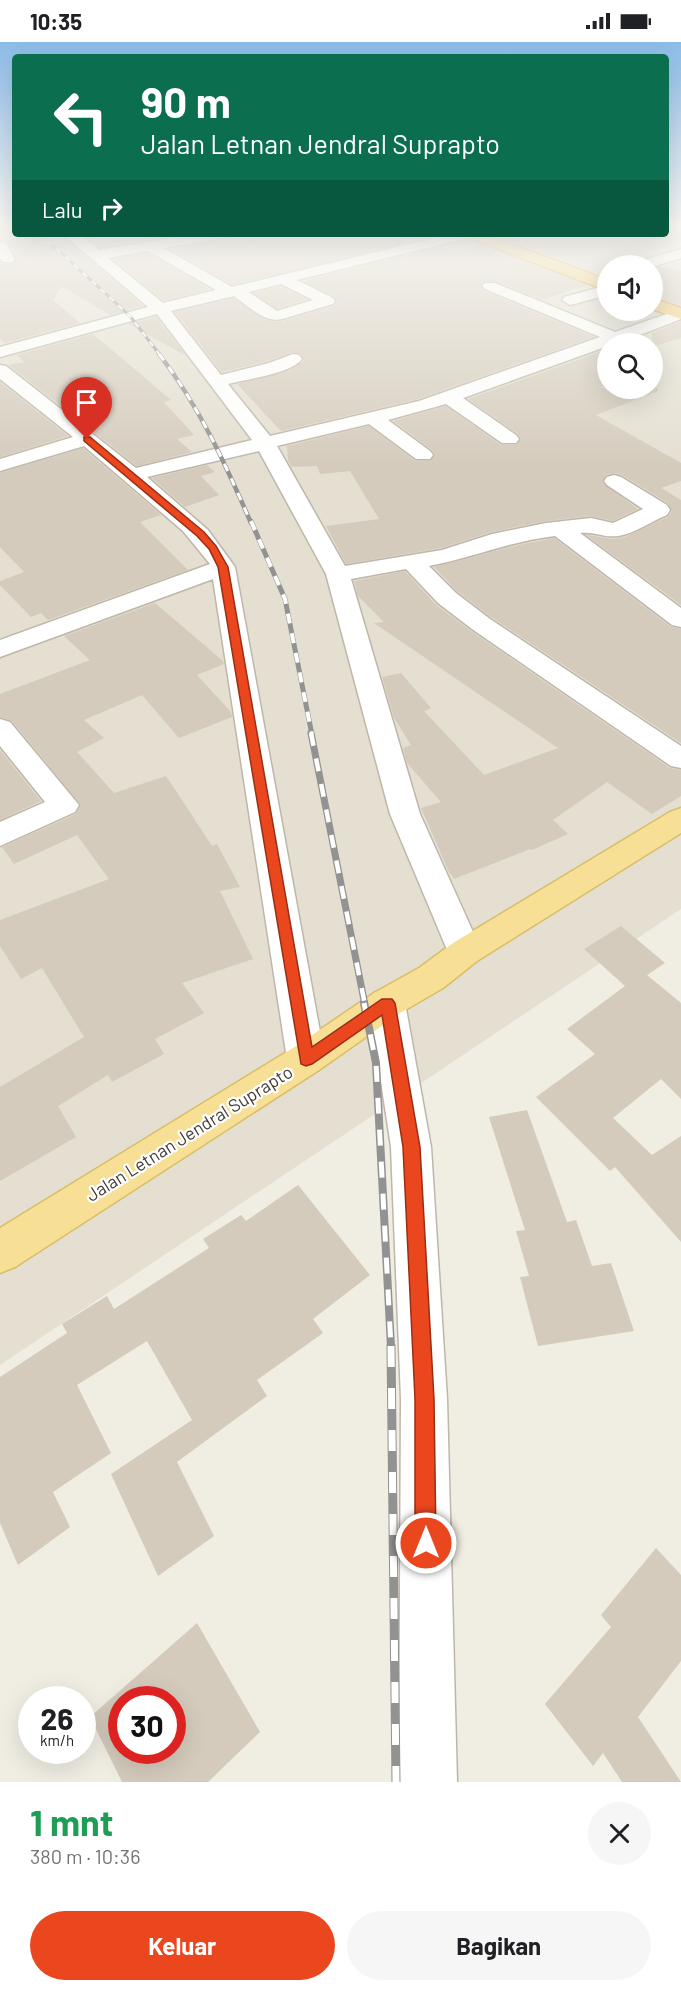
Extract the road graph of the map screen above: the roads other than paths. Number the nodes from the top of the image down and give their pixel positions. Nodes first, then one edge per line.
1 (155, 304) edge
2 (180, 304) edge
3 (256, 304) edge
4 (316, 304) edge
5 (534, 304) edge
6 (663, 307) edge
7 (161, 309) junction
8 (681, 314) edge
9 (604, 333) edge
10 (630, 333) edge
11 (597, 345) edge
12 (0, 352) edge
13 (293, 359) dead end
14 (0, 370) edge
15 (217, 381) junction
16 (449, 397) junction
17 (373, 418) junction
18 (87, 439) junction
19 (509, 439) dead end
20 (264, 442) junction
21 (423, 455) dead end
22 (0, 465) edge
23 (132, 475) junction
24 (614, 481) dead end
25 (560, 528) junction
26 (412, 562) junction
27 (223, 567) junction
28 (338, 574) junction
29 (681, 620) edge
30 (0, 649) edge
31 (0, 728) edge
32 (681, 759) edge
33 (681, 819) edge
34 (0, 835) edge
35 (465, 952) junction
36 (387, 1003) junction
37 (306, 1059) junction
38 (0, 1252) edge
39 (428, 1782) edge

1 - 7 street
2 - 7 street
3 - 4 street
5 - 9 street
6 - 8 highway
7 - 12 street
7 - 15 street
8 - 10 street
11 - 16 street
13 - 15 street
14 - 18 street
15 - 20 street
16 - 17 street
16 - 19 street
17 - 20 street
17 - 21 street
18 - 22 street
18 - 23 street
20 - 23 street
20 - 28 street
23 - 27 street
24 - 25 street
25 - 26 street
25 - 29 street
26 - 28 street
26 - 32 street
27 - 30 street
27 - 37 street
28 - 35 street
31 - 34 street
33 - 35 main road, Jalan Letnan Jendral Suprapto
35 - 36 main road, Jalan Letnan Jendral Suprapto
36 - 37 main road, Jalan Letnan Jendral Suprapto
36 - 39 street
37 - 38 main road, Jalan Letnan Jendral Suprapto

